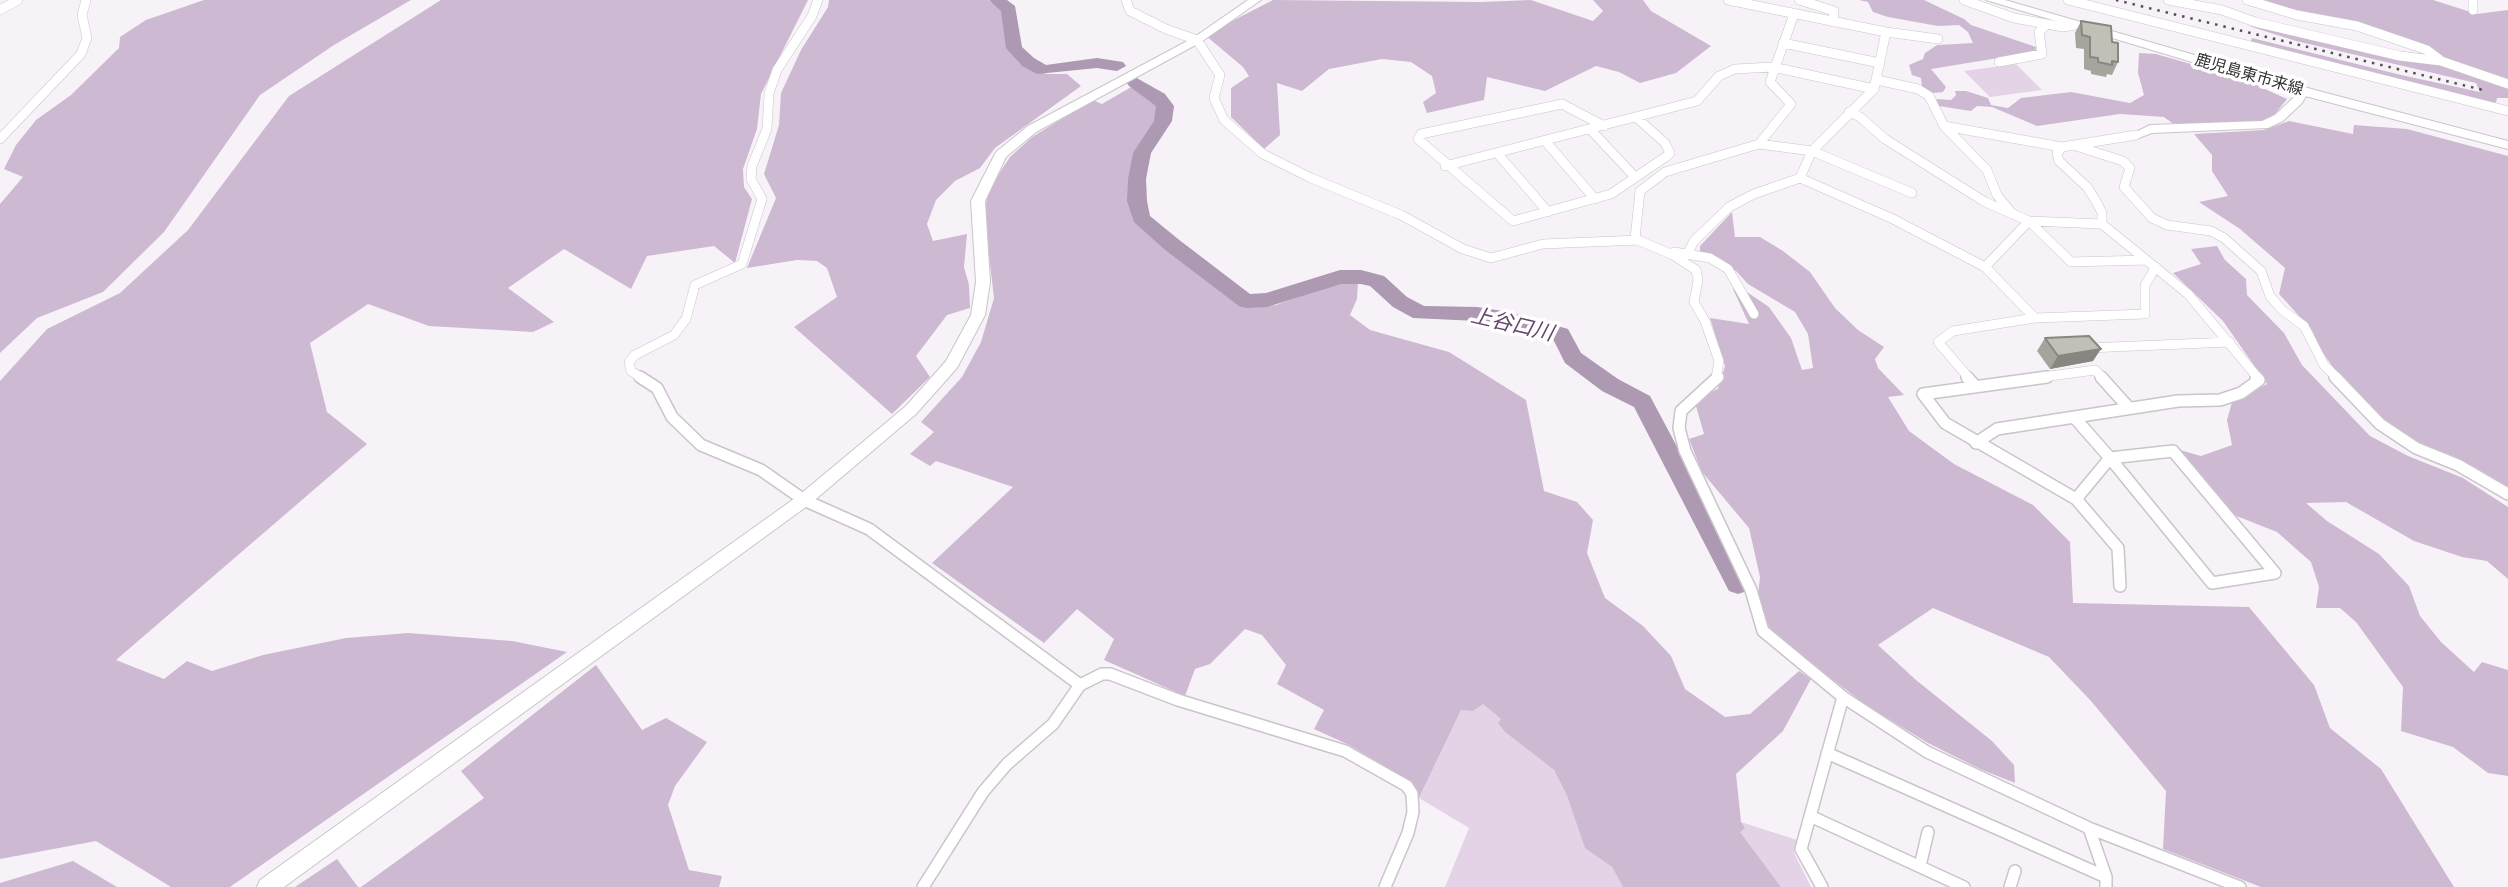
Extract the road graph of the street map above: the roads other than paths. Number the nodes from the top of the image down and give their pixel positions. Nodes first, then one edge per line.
1 (18, 0) edge
2 (86, 0) edge
3 (818, 0) edge
4 (1126, 0) edge
5 (1255, 0) edge
6 (1728, 0) edge
7 (1800, 0) edge
8 (1964, 0) edge
9 (1992, 0) edge
10 (2068, 0) edge
11 (2168, 0) edge
12 (2247, 0) edge
13 (2473, 0) edge
14 (0, 10) edge
15 (2473, 10) dead end
16 (1794, 14) junction
17 (1833, 22) junction
18 (2047, 24) junction
19 (2075, 25) junction
20 (1886, 32) junction
21 (1938, 39) dead end
22 (1197, 40) junction
23 (1783, 43) junction
24 (2441, 61) junction
25 (1999, 62) dead end
26 (1880, 63) junction
27 (1773, 67) junction
28 (2508, 83) edge
29 (1875, 85) junction
30 (2303, 91) junction
31 (2508, 111) edge
32 (1849, 112) junction
33 (1637, 118) junction
34 (1604, 126) junction
35 (1944, 126) junction
36 (1590, 129) junction
37 (2136, 135) joint
38 (0, 139) edge
39 (1546, 142) junction
40 (1759, 144) junction
41 (2508, 145) edge
42 (2076, 146) junction
43 (2062, 147) junction
44 (1812, 151) junction
45 (1497, 153) junction
46 (1445, 166) junction
47 (1635, 177) junction
48 (1801, 177) junction
49 (1912, 193) dead end
50 (1595, 199) junction
51 (1548, 212) junction
52 (2013, 214) junction
53 (2029, 221) junction
54 (2102, 224) junction
55 (1635, 239) junction
56 (1686, 256) junction
57 (2146, 260) junction
58 (1985, 267) junction
59 (2156, 267) junction
60 (1754, 314) dead end
61 (2035, 318) junction
62 (2230, 342) junction
63 (2088, 348) edge
64 (1975, 386) junction
65 (2129, 408) junction
66 (2074, 417) junction
67 (1976, 443) junction
68 (2110, 458) junction
69 (2508, 495) edge
70 (2076, 499) junction
71 (804, 500) junction
72 (2120, 586) dead end
73 (1080, 685) junction
74 (1843, 696) junction
75 (1827, 753) junction
76 (1810, 816) junction
77 (2090, 828) junction
78 (1928, 832) dead end
79 (1920, 866) junction
80 (2015, 871) dead end
81 (2106, 882) edge
82 (267, 887) edge
83 (923, 887) edge
84 (1385, 887) edge
85 (1822, 887) edge
86 (1964, 887) edge
87 (2010, 887) edge
88 (2240, 887) edge

1 - 14 street
2 - 38 street
3 - 71 street
4 - 22 street
5 - 22 street
6 - 16 street
7 - 17 street
8 - 18 street
9 - 19 main road, 鹿児島東市来線
10 - 31 street
11 - 24 street
12 - 24 street
13 - 15 street
16 - 17 street
16 - 23 street
17 - 20 street
18 - 19 street
18 - 25 street
19 - 30 main road, 鹿児島東市来線
20 - 21 street
20 - 26 street
22 - 55 street
22 - 71 street
23 - 26 street
23 - 27 street
24 - 28 street
26 - 29 street
27 - 29 street
27 - 33 street
27 - 40 street
29 - 32 street
29 - 35 street
30 - 37 street
30 - 41 main road, 鹿児島東市来線
32 - 44 street
32 - 52 street
33 - 34 street
33 - 47 street
34 - 36 street
34 - 46 street
35 - 43 street
35 - 52 street
36 - 39 street
36 - 47 street
37 - 42 street
39 - 45 street
39 - 50 street
40 - 44 street
40 - 55 street
42 - 43 street
42 - 69 street
43 - 54 street
44 - 48 street
44 - 49 street
45 - 46 street
45 - 51 street
46 - 51 street
47 - 50 street
48 - 56 street
48 - 58 street
50 - 51 street
52 - 53 street
53 - 54 street
53 - 57 street
53 - 58 street
54 - 57 street
55 - 56 street
55 - 74 street
56 - 60 street
57 - 59 street
58 - 61 street
59 - 61 street
59 - 62 street
61 - 64 street
62 - 63 street
62 - 65 street
64 - 65 street
64 - 67 street
65 - 66 street
66 - 67 street
66 - 68 street
67 - 70 street
68 - 68 street
68 - 70 street
70 - 72 street
71 - 73 street
71 - 82 street
73 - 83 street
73 - 84 street
74 - 75 street
74 - 77 street
75 - 76 street
75 - 81 street
76 - 79 street
76 - 85 street
77 - 81 street
77 - 88 street
78 - 79 street
79 - 86 street
80 - 87 street

